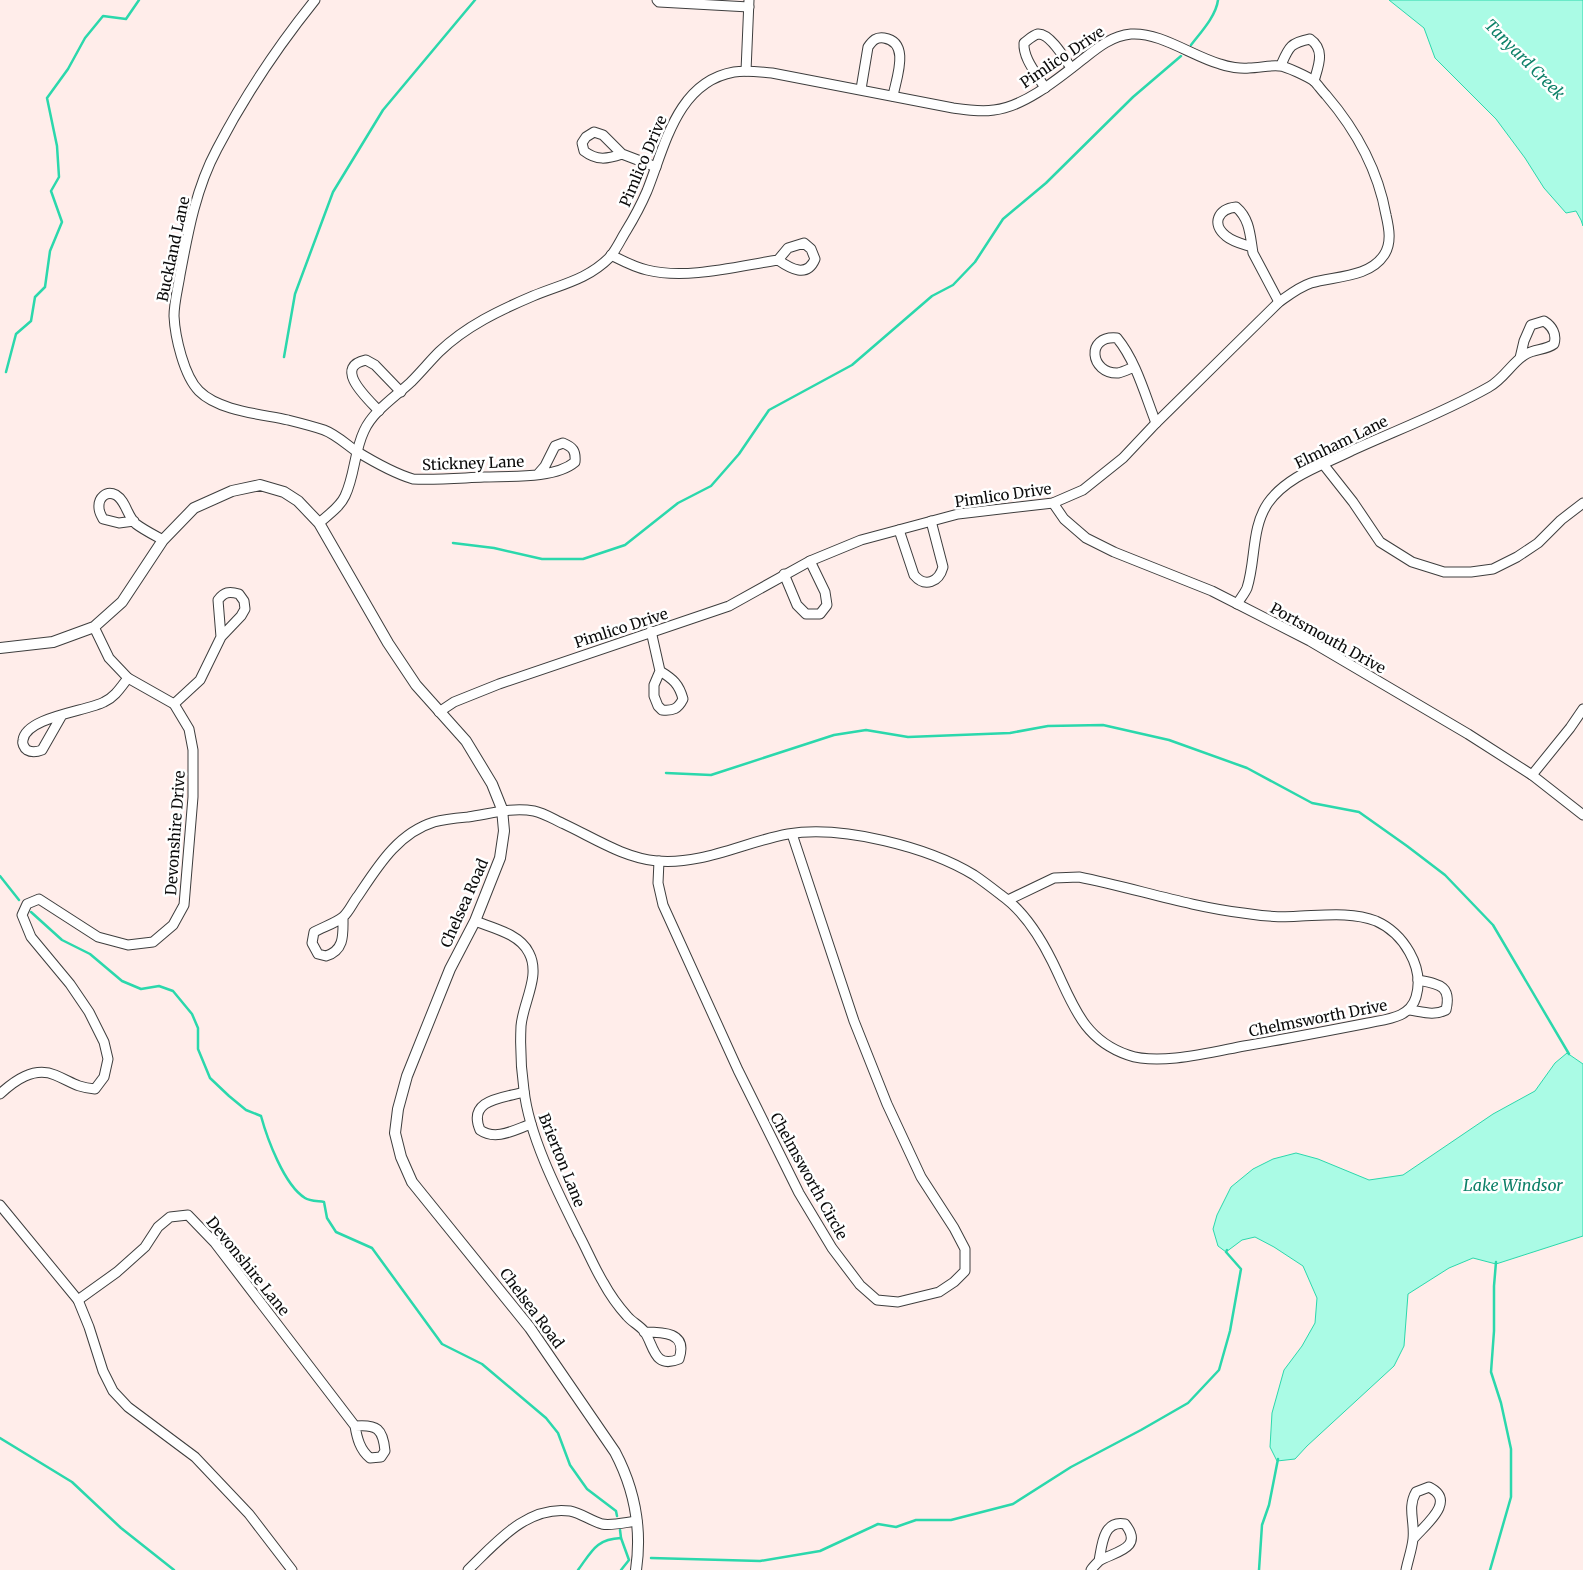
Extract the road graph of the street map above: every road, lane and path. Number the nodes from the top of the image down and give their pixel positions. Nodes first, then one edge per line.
1 (314, 0) edge
2 (656, 0) edge
3 (688, 2) edge
4 (749, 4) edge
5 (1281, 66) junction
6 (1071, 68) junction
7 (746, 71) junction
8 (1314, 81) junction
9 (1045, 88) junction
10 (861, 89) junction
11 (892, 96) junction
12 (622, 154) dead end
13 (656, 167) junction
14 (1252, 247) junction
15 (611, 255) junction
16 (778, 260) dead end
17 (1279, 302) junction
18 (1520, 358) junction
19 (1134, 367) junction
20 (400, 392) junction
21 (379, 411) junction
22 (1156, 423) junction
23 (356, 451) junction
24 (1323, 464) junction
25 (538, 474) dead end
26 (1053, 503) junction
27 (1583, 504) edge
28 (134, 521) dead end
29 (931, 521) junction
30 (319, 523) junction
31 (899, 530) junction
32 (163, 540) junction
33 (810, 561) junction
34 (784, 574) junction
35 (1237, 604) junction
36 (94, 626) junction
37 (652, 631) junction
38 (221, 637) junction
39 (0, 648) edge
40 (660, 671) dead end
41 (128, 678) junction
42 (174, 704) junction
43 (1583, 709) edge
44 (440, 712) junction
45 (62, 715) junction
46 (1532, 775) junction
47 (502, 810) junction
48 (1583, 815) edge
49 (792, 834) junction
50 (659, 861) junction
51 (1008, 900) junction
52 (343, 917) junction
53 (475, 921) junction
54 (1418, 980) junction
55 (1410, 1010) junction
56 (524, 1092) junction
57 (0, 1094) edge
58 (531, 1124) junction
59 (0, 1205) edge
60 (78, 1300) junction
61 (644, 1332) dead end
62 (355, 1426) dead end
63 (637, 1521) junction
64 (1414, 1538) junction
65 (1100, 1561) dead end
66 (292, 1570) edge
67 (468, 1570) edge
68 (636, 1570) edge
69 (1091, 1570) edge
70 (1406, 1570) edge

1 - 23 street, Buckland Lane
2 - 3 street
3 - 4 street
4 - 7 street
5 - 6 street, Pimlico Drive
5 - 8 street, Pimlico Drive
5 - 8 street
6 - 9 street, Pimlico Drive
6 - 9 street
7 - 10 street, Pimlico Drive
7 - 13 street, Pimlico Drive
8 - 17 street, Pimlico Drive
9 - 11 street, Pimlico Drive
10 - 11 street, Pimlico Drive
10 - 11 street
12 - 13 street
13 - 15 street, Pimlico Drive
14 - 14 street
14 - 17 street
15 - 16 street
15 - 20 street, Pimlico Drive
17 - 22 street, Pimlico Drive
18 - 18 street, Elmham Lane
18 - 24 street, Elmham Lane
19 - 19 street
19 - 22 street
20 - 21 street, Pimlico Drive
20 - 21 street
21 - 23 street, Pimlico Drive
22 - 26 street, Pimlico Drive
23 - 25 street, Stickney Lane
23 - 30 street, Pimlico Drive
24 - 27 street
24 - 35 street, Elmham Lane
26 - 29 street, Pimlico Drive
26 - 35 street, Portsmouth Drive
28 - 32 street
29 - 31 street, Pimlico Drive
29 - 31 street
30 - 32 street, Chelsea Road
30 - 44 street, Chelsea Road
31 - 33 street, Pimlico Drive
32 - 36 street, Chelsea Road
33 - 34 street, Pimlico Drive
33 - 34 street
34 - 37 street, Pimlico Drive
35 - 46 street, Portsmouth Drive
36 - 39 street, Chelsea Road
36 - 41 street, Devonshire Drive
37 - 40 street
37 - 44 street, Pimlico Drive
38 - 38 street
38 - 42 street
41 - 42 street, Devonshire Drive
41 - 45 street
42 - 57 street, Devonshire Drive
43 - 46 street
44 - 47 street, Chelsea Road
45 - 45 street
46 - 48 street, Portsmouth Drive
47 - 50 street, Chelmsworth Drive
47 - 52 street, Chelmsworth Drive
47 - 53 street, Chelsea Road
49 - 50 street, Chelmsworth Drive
49 - 50 street, Chelmsworth Circle
49 - 51 street, Chelmsworth Drive
51 - 54 street, Chelmsworth Drive
51 - 55 street, Chelmsworth Drive
52 - 52 street
53 - 56 street, Brierton Lane
53 - 63 street, Chelsea Road
54 - 55 street, Chelmsworth Drive
54 - 55 street
56 - 58 street, Brierton Lane
56 - 58 street
58 - 61 street, Brierton Lane
59 - 60 street
60 - 62 street, Devonshire Lane
60 - 66 street
63 - 67 street
63 - 68 street, Chelsea Road
64 - 64 street
64 - 70 street
65 - 69 street

